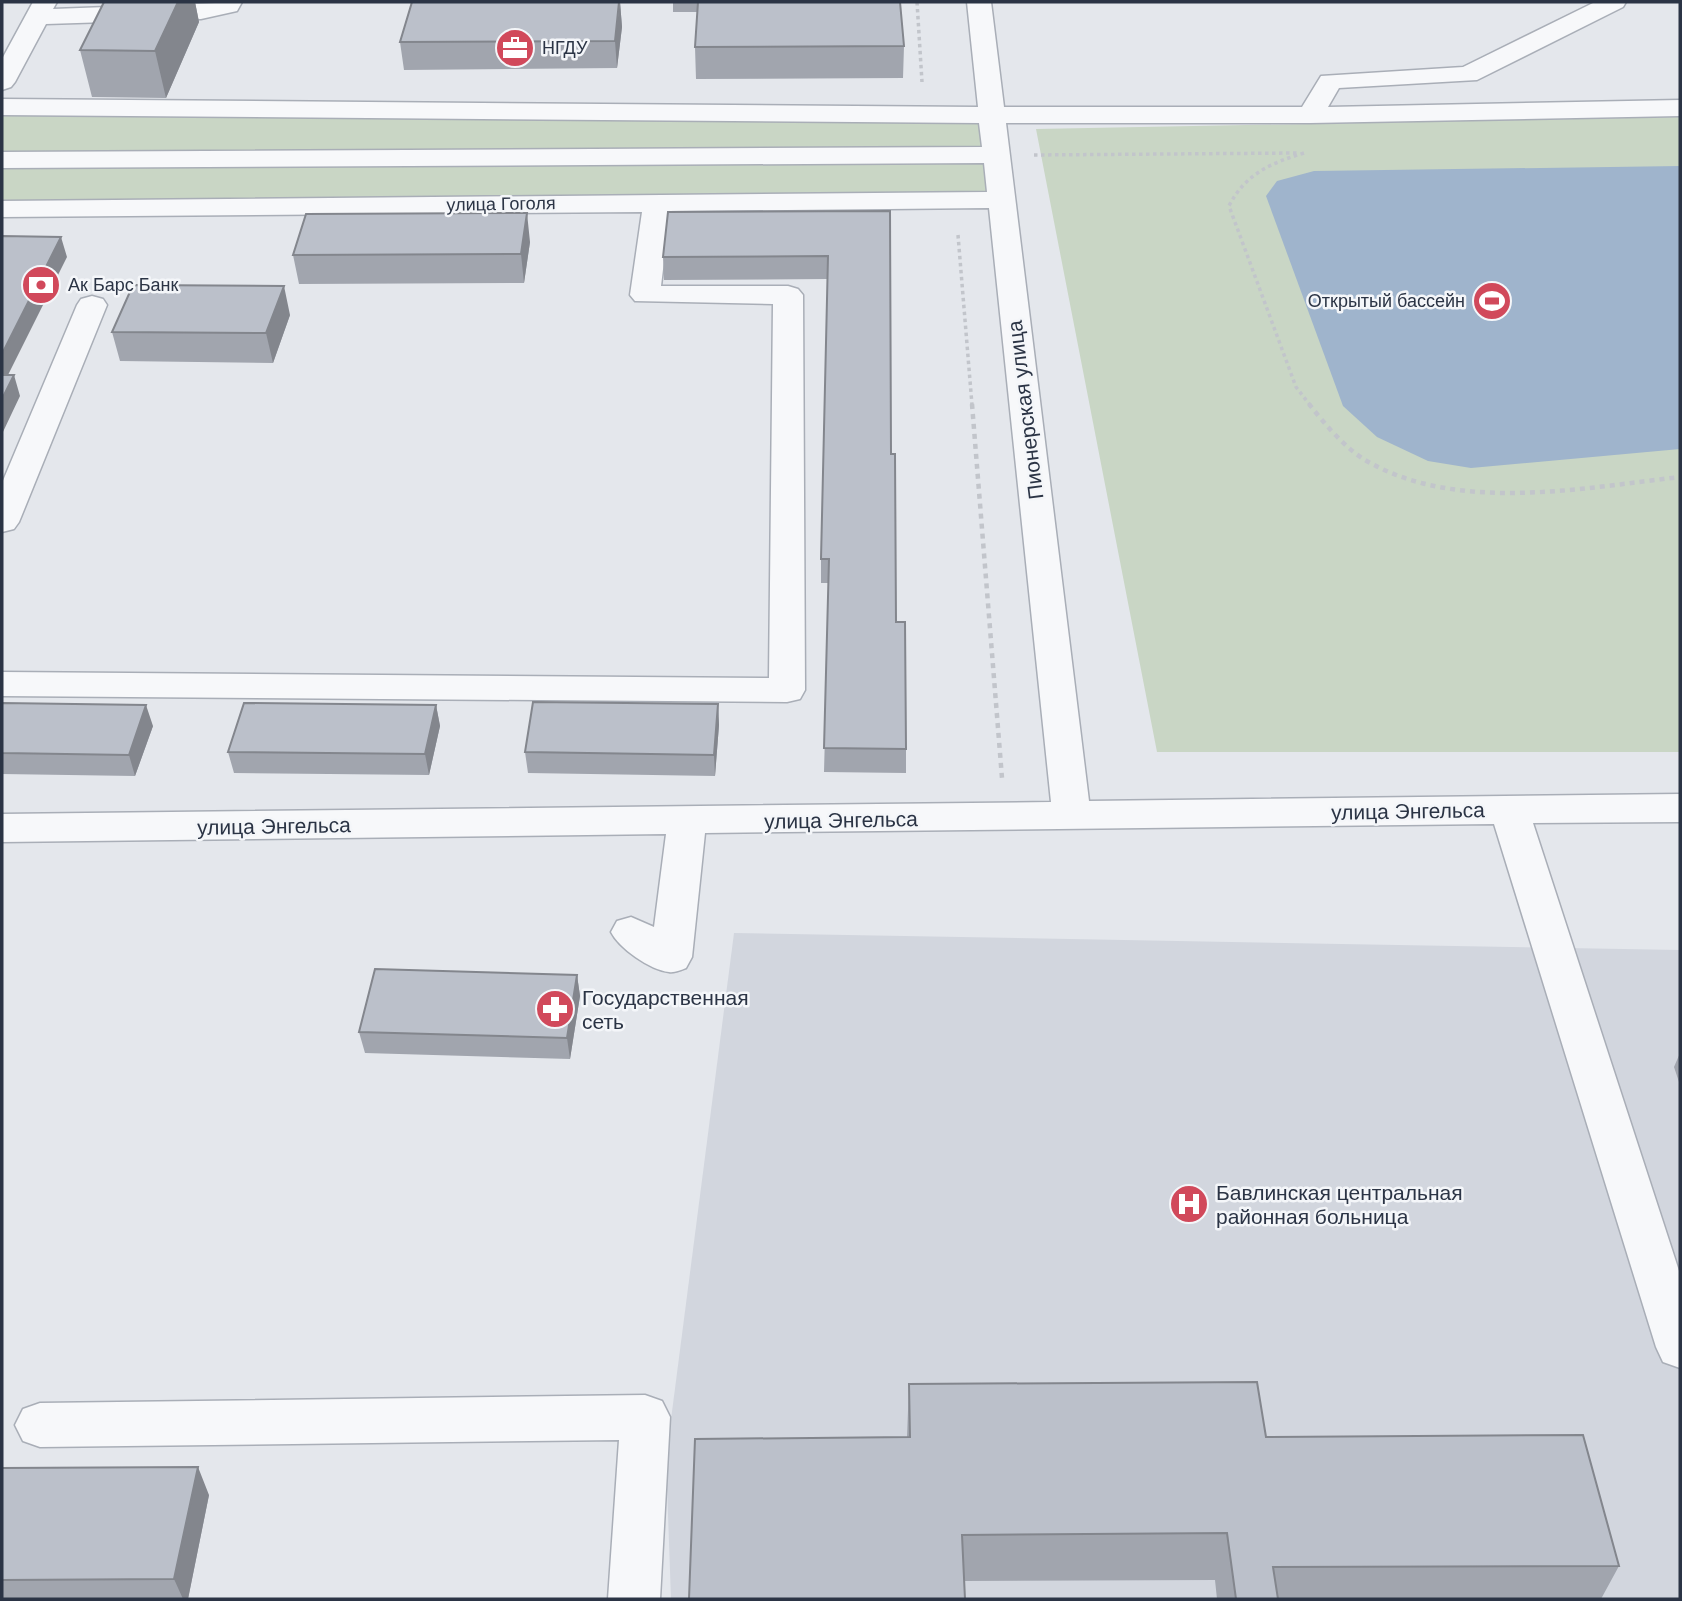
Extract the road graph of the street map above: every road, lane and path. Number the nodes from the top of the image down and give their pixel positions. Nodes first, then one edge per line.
1 (230, 2) edge
2 (917, 2) edge
3 (979, 2) edge
4 (1614, 2) edge
5 (41, 9) edge
6 (2, 82) edge
7 (2, 107) edge
8 (1680, 108) edge
9 (925, 115) junction
10 (990, 115) junction
11 (1310, 115) junction
12 (1304, 153) dead end
13 (995, 155) junction
14 (2, 160) edge
15 (955, 199) junction
16 (1000, 200) junction
17 (657, 202) junction
18 (2, 209) edge
19 (92, 305) dead end
20 (1680, 477) edge
21 (2, 522) edge
22 (2, 684) edge
23 (1680, 808) edge
24 (1509, 809) junction
25 (1072, 817) junction
26 (1005, 818) junction
27 (687, 822) junction
28 (2, 828) edge
29 (631, 932) dead end
30 (1680, 1347) edge
31 (40, 1425) dead end
32 (634, 1599) edge

1 - 5 street
2 - 9 path
3 - 10 street, Пионерская улица
4 - 11 street
5 - 6 street
7 - 9 street
8 - 11 street
9 - 10 street
10 - 11 street
10 - 13 street, Пионерская улица
12 - 20 path
13 - 14 street
13 - 16 street, Пионерская улица
15 - 16 street, улица Гоголя
15 - 17 street, улица Гоголя
15 - 26 path
16 - 25 street, Пионерская улица
17 - 18 street, улица Гоголя
17 - 22 street
19 - 21 street
23 - 24 street, улица Энгельса
24 - 25 street, улица Энгельса
24 - 30 street
25 - 26 street, улица Энгельса
26 - 27 street, улица Энгельса
27 - 28 street, улица Энгельса
27 - 29 street
31 - 32 street

